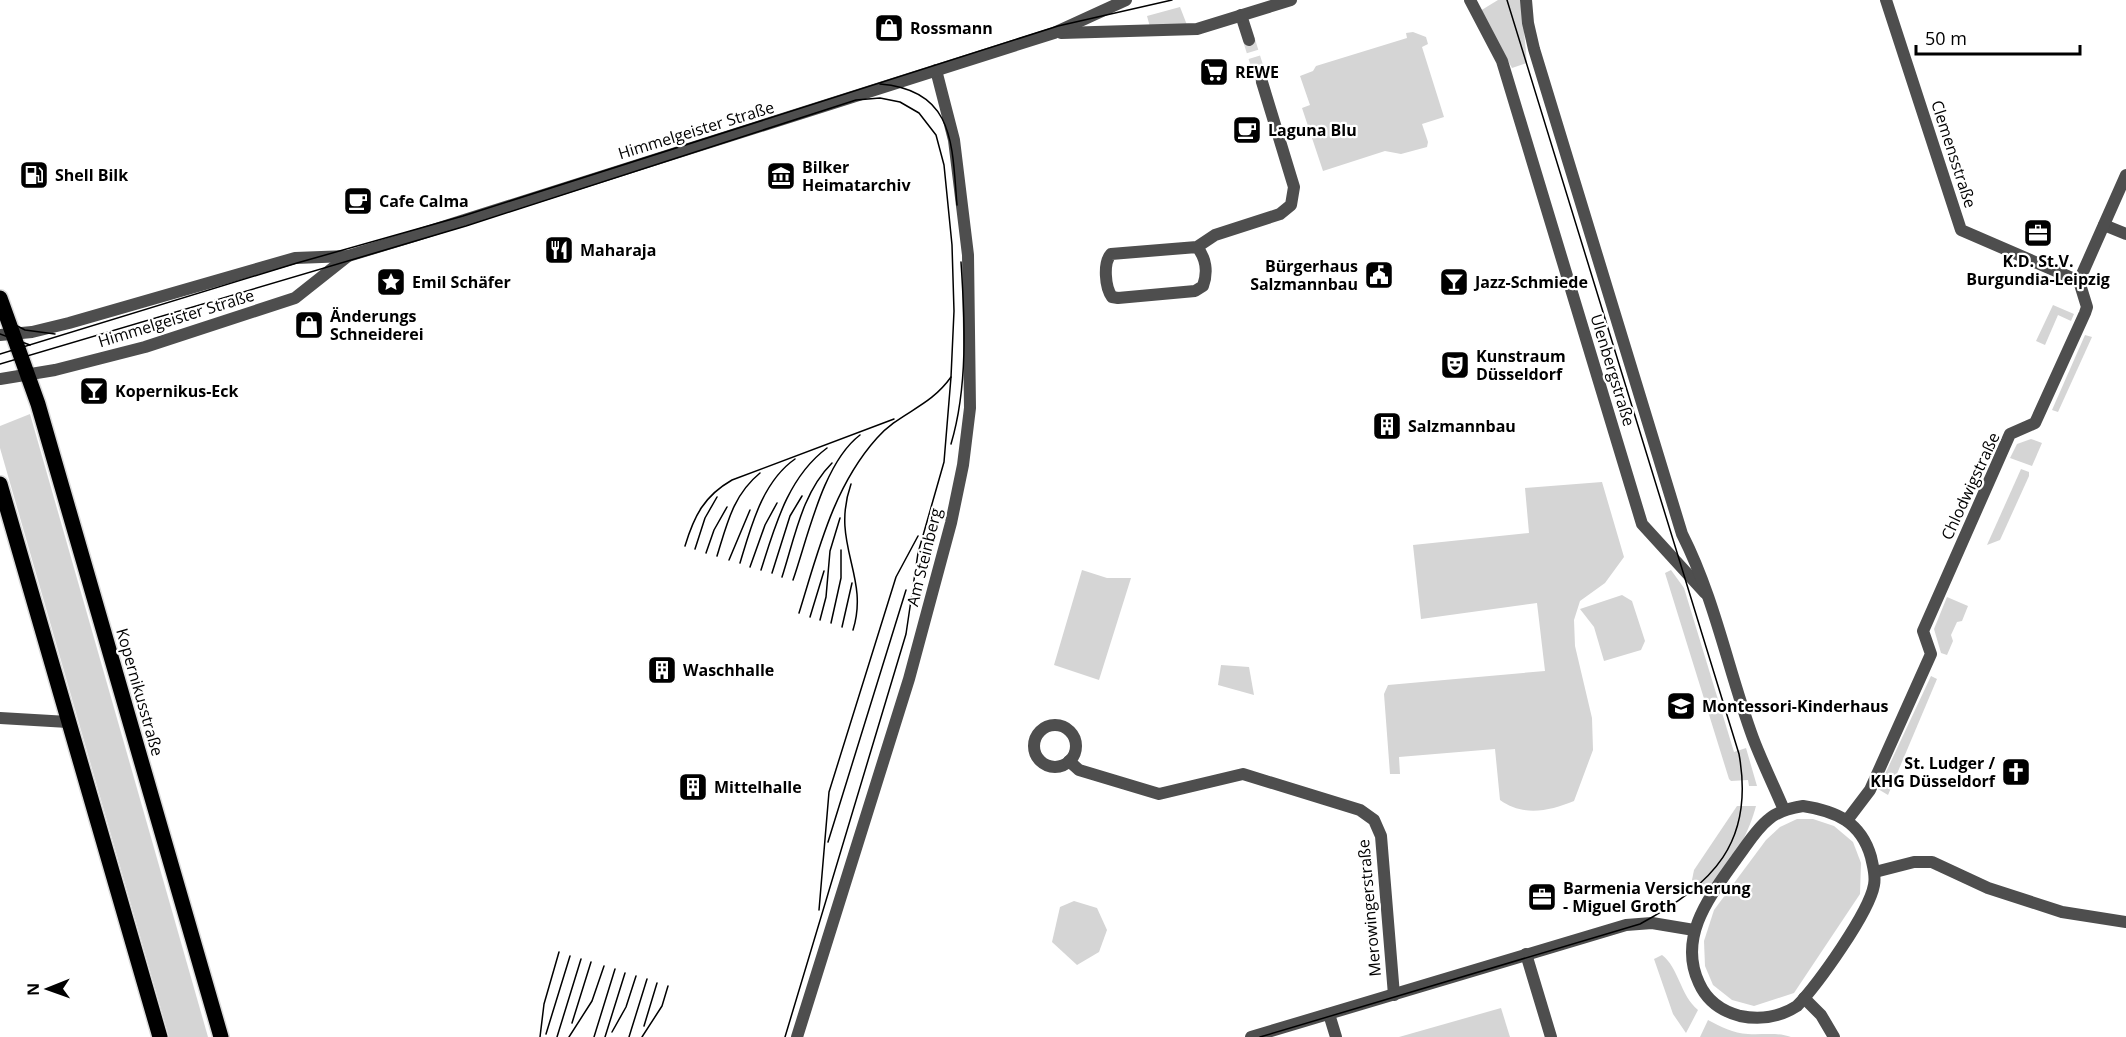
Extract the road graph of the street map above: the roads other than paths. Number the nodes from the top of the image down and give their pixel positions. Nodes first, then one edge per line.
1 (1126, 0) edge
2 (1291, 0) edge
3 (1470, 0) edge
4 (1526, 0) edge
5 (1886, 0) edge
6 (1241, 15) junction
7 (1054, 33) junction
8 (1249, 40) tunnel mouth
9 (936, 70) junction
10 (1262, 82) tunnel mouth
11 (2126, 175) edge
12 (2104, 225) junction
13 (2126, 234) edge
14 (1197, 246) junction
15 (348, 256) junction
16 (2079, 281) junction
17 (0, 298) edge
18 (6, 334) edge
19 (28, 374) junction
20 (0, 379) edge
21 (0, 484) edge
22 (1708, 596) junction
23 (0, 718) edge
24 (68, 722) junction
25 (1069, 761) dead end
26 (1784, 810) junction
27 (1848, 819) junction
28 (1875, 872) junction
29 (2126, 922) edge
30 (1694, 930) junction
31 (1526, 954) junction
32 (1394, 995) junction
33 (1804, 998) junction
34 (1329, 1014) junction
35 (160, 1037) edge
36 (221, 1037) edge
37 (797, 1037) edge
38 (1251, 1037) edge
39 (1335, 1037) edge
40 (1551, 1037) edge
41 (1834, 1037) edge

1 - 7 street, Himmelgeister Straße
2 - 6 street, Himmelgeister Straße
3 - 22 street, Ulenbergstraße
4 - 22 street, Ulenbergstraße
5 - 16 street, Clemensstraße
6 - 7 street, Himmelgeister Straße
6 - 8 street
7 - 9 street, Himmelgeister Straße
9 - 15 street, Himmelgeister Straße
9 - 37 street, Am Steinberg
10 - 14 street
11 - 12 street
12 - 13 street
12 - 16 street
14 - 14 street
15 - 18 street, Himmelgeister Straße
15 - 19 street, Himmelgeister Straße
16 - 27 street, Chlodwigstraße
17 - 18 main road, Kopernikusstraße
18 - 19 main road, Kopernikusstraße
19 - 20 street, Himmelgeister Straße
19 - 36 main road, Kopernikusstraße
21 - 24 main road
22 - 26 street, Ulenbergstraße
23 - 24 street
24 - 35 main road
25 - 32 street, Merowingerstraße
26 - 27 street
26 - 30 street
27 - 28 street
28 - 29 street
28 - 33 street
30 - 31 street, Merowingerstraße
30 - 33 street
31 - 32 street, Merowingerstraße
31 - 40 street
32 - 34 street, Merowingerstraße
33 - 41 street
34 - 38 street, Merowingerstraße
34 - 39 street

